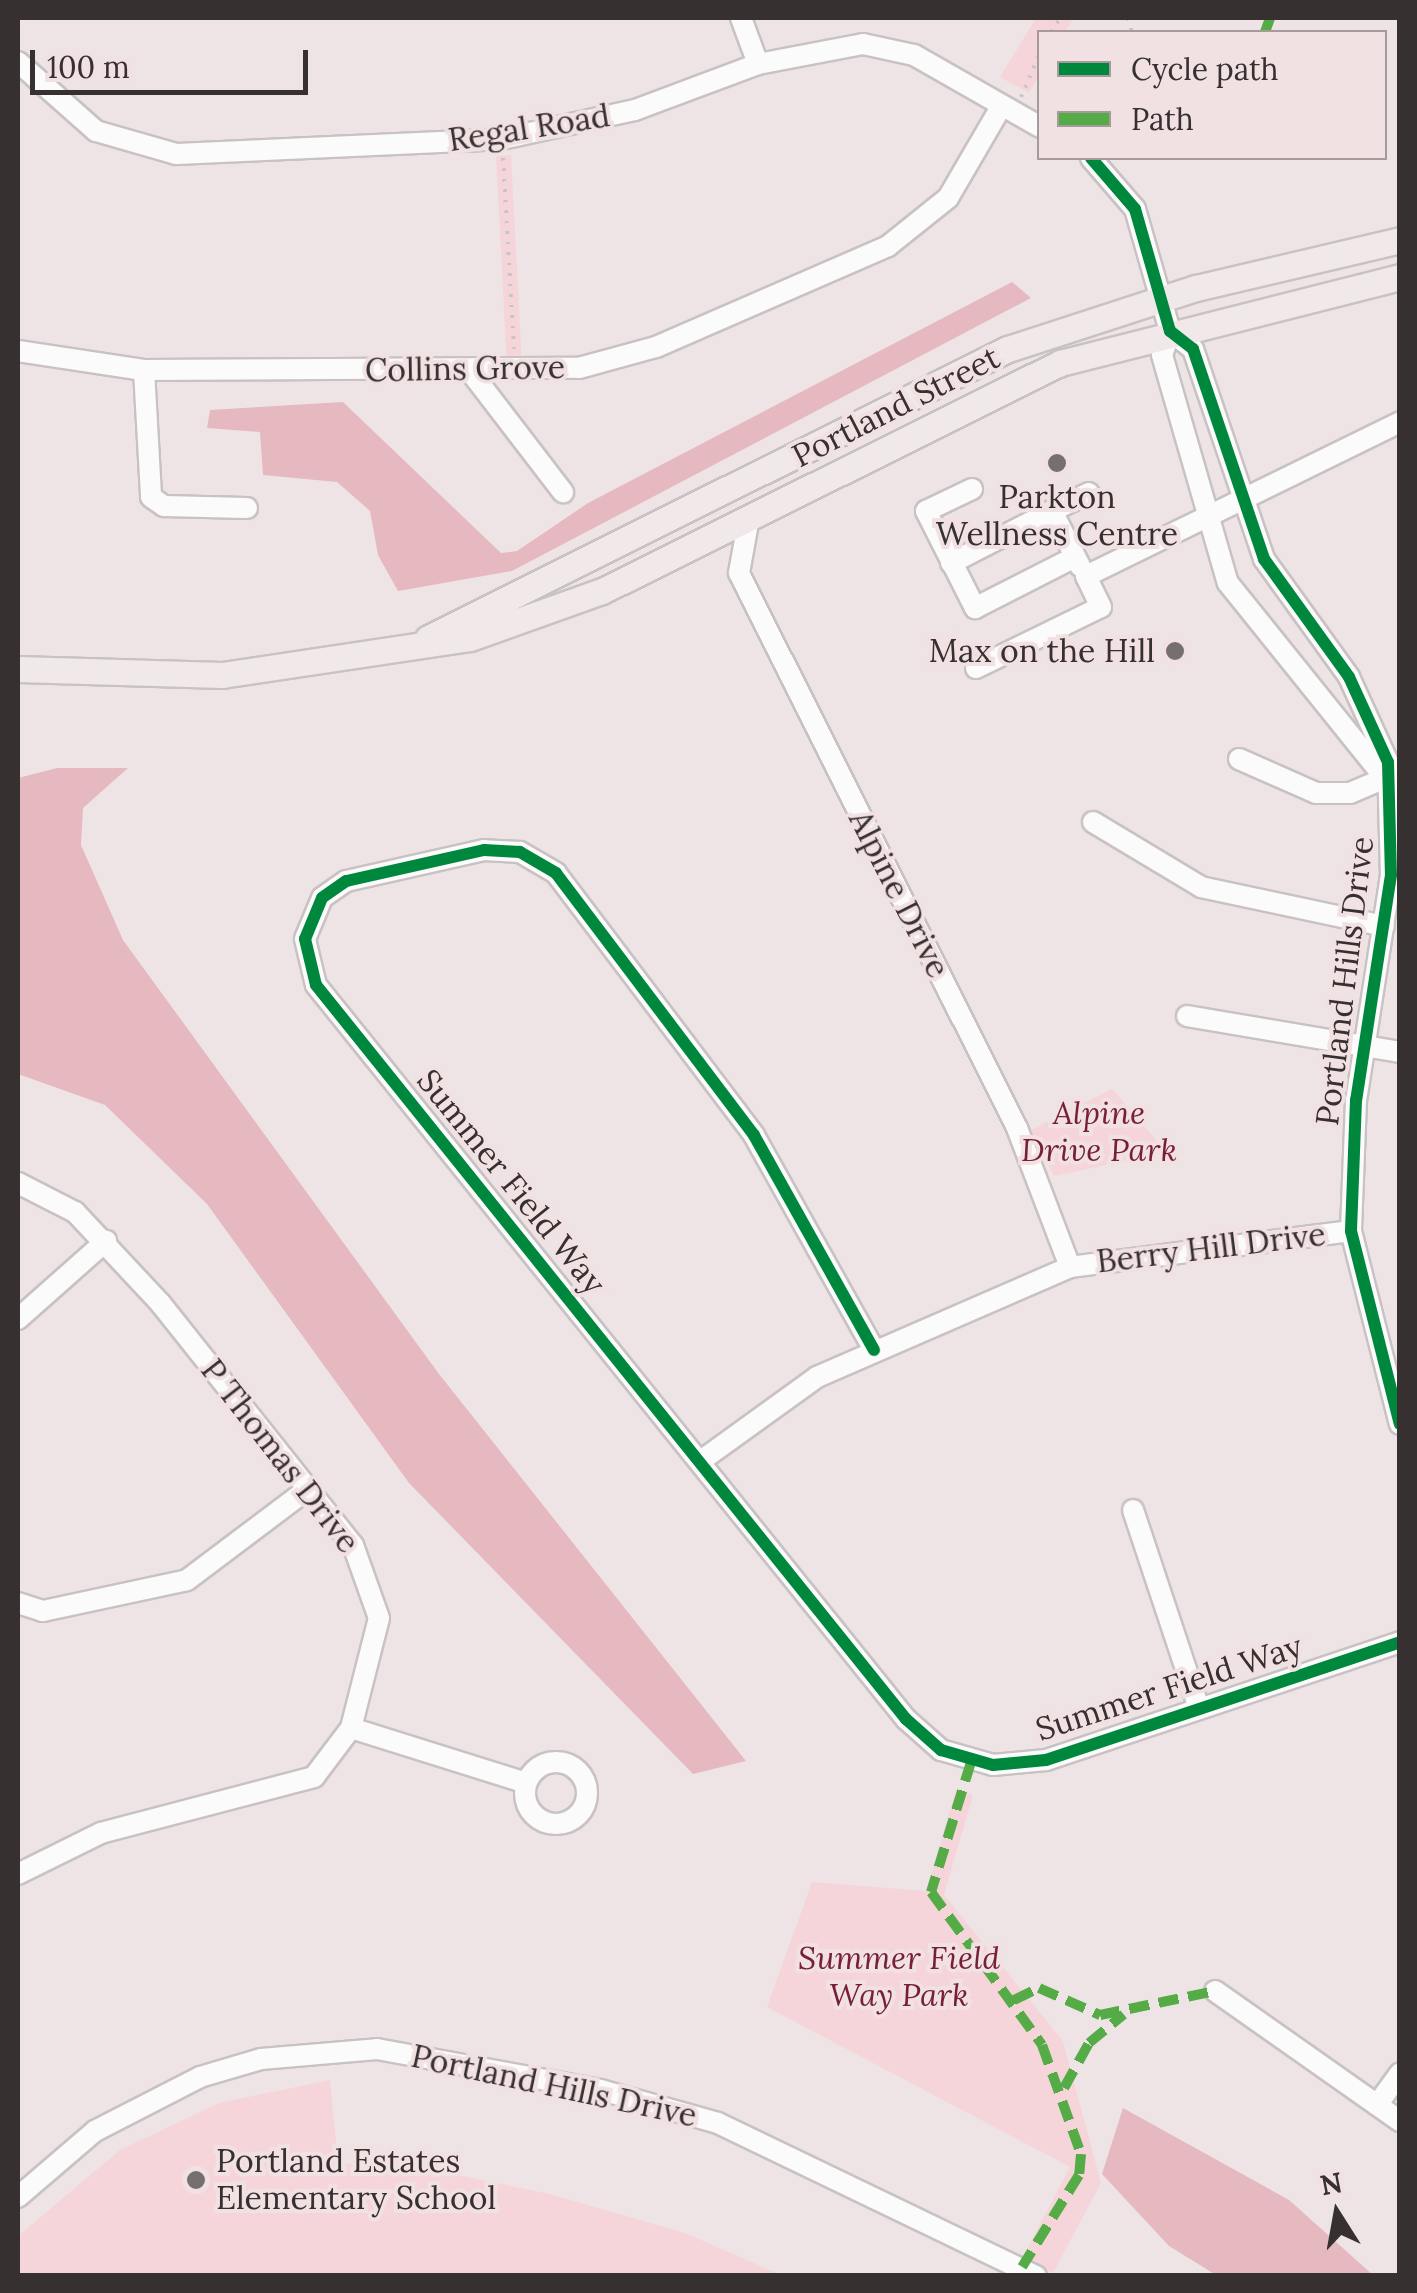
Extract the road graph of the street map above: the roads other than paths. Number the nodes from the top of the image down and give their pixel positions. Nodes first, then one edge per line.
1 (741, 18) edge
2 (18, 62) edge
3 (758, 64) junction
4 (1001, 107) junction
5 (1037, 126) edge
6 (1093, 160) edge
7 (1400, 240) edge
8 (1400, 277) edge
9 (1161, 299) junction
10 (1170, 331) junction
11 (18, 351) edge
12 (144, 370) junction
13 (470, 371) junction
14 (1400, 422) edge
15 (972, 488) dead end
16 (563, 492) dead end
17 (1090, 493) dead end
18 (1238, 504) junction
19 (247, 508) dead end
20 (1052, 512) junction
21 (1203, 522) junction
22 (748, 523) junction
23 (1076, 557) junction
24 (952, 562) junction
25 (1086, 576) junction
26 (420, 643) junction
27 (1329, 650) junction
28 (976, 668) dead end
29 (18, 669) edge
30 (1299, 670) junction
31 (1240, 758) dead end
32 (1386, 778) junction
33 (1093, 822) dead end
34 (1384, 926) junction
35 (1187, 1016) dead end
36 (1364, 1046) junction
37 (1400, 1052) edge
38 (18, 1183) edge
39 (1351, 1231) junction
40 (106, 1240) junction
41 (1070, 1267) junction
42 (18, 1320) edge
43 (874, 1350) junction
44 (1400, 1424) edge
45 (702, 1460) junction
46 (305, 1491) junction
47 (1132, 1510) dead end
48 (18, 1603) edge
49 (1400, 1642) edge
50 (1198, 1706) junction
51 (351, 1728) junction
52 (526, 1784) dead end
53 (18, 1874) edge
54 (1215, 1990) dead end
55 (1400, 2073) edge
56 (1377, 2105) junction
57 (1400, 2121) edge
58 (18, 2197) edge
59 (1036, 2276) edge

1 - 3 street
2 - 3 street, Regal Road
3 - 4 street, Regal Road
4 - 5 street, Regal Road
4 - 13 street, Collins Grove
6 - 9 street
7 - 9 main road, Portland Street
8 - 10 main road, Portland Street
9 - 10 street, Portland Hills Drive
9 - 26 main road, Portland Street
10 - 18 street, Portland Hills Drive
10 - 21 street, Portland Hills Drive
10 - 22 main road, Portland Street
11 - 12 street, Collins Grove
12 - 13 street, Collins Grove
12 - 19 street
13 - 16 street
14 - 18 street
15 - 24 street
17 - 20 street
18 - 21 street
18 - 27 street, Portland Hills Drive
20 - 23 street
20 - 24 street
21 - 25 street
21 - 30 street, Portland Hills Drive
22 - 26 main road, Portland Street
22 - 41 street, Alpine Drive
23 - 24 street
23 - 25 street
25 - 28 street
26 - 29 main road, Portland Street
27 - 30 street
27 - 32 street, Portland Hills Drive
30 - 32 street, Portland Hills Drive
31 - 32 street
32 - 34 street, Portland Hills Drive
33 - 34 street
34 - 36 street, Portland Hills Drive
35 - 36 street
36 - 37 street
36 - 39 street, Portland Hills Drive
38 - 40 street, P Thomas Drive
39 - 41 street, Berry Hill Drive
39 - 44 street, Portland Hills Drive
40 - 42 street
40 - 46 street, P Thomas Drive
41 - 43 street, Berry Hill Drive
43 - 45 street, Berry Hill Drive
43 - 45 street, Summer Field Way
45 - 50 street, Summer Field Way
46 - 48 street
46 - 51 street, P Thomas Drive
47 - 50 street
49 - 50 street, Summer Field Way
51 - 52 street
51 - 53 street, P Thomas Drive
54 - 56 street
55 - 56 street
56 - 57 street
58 - 59 street, Portland Hills Drive

